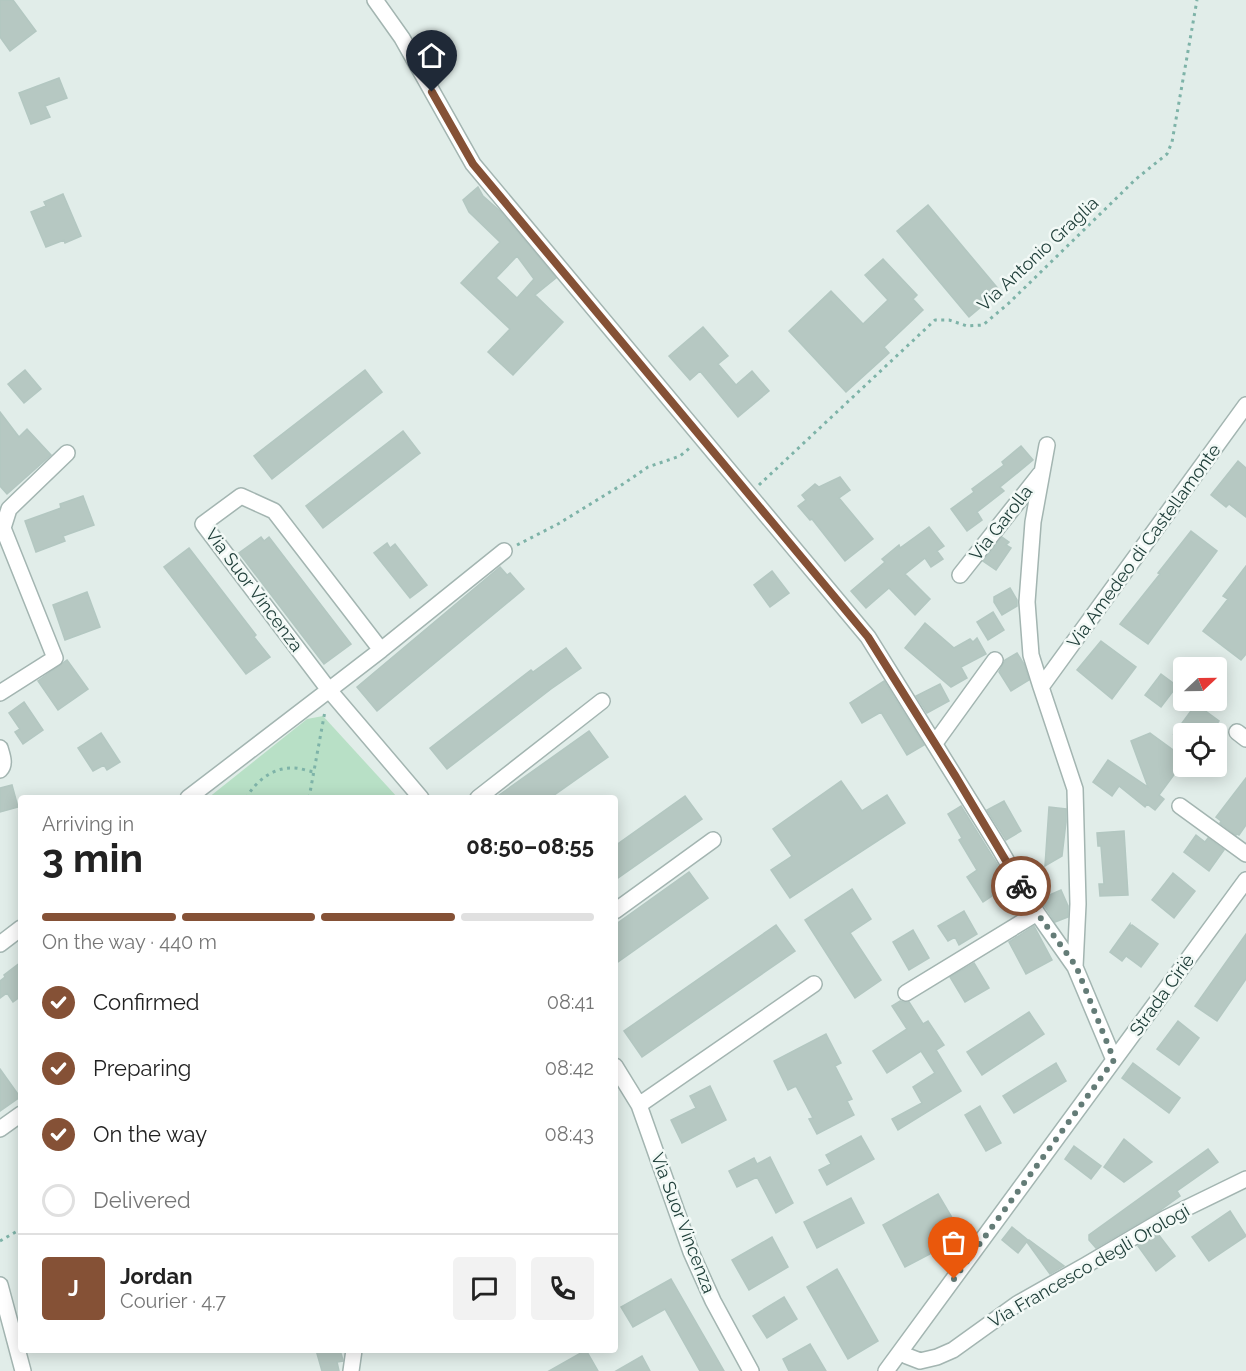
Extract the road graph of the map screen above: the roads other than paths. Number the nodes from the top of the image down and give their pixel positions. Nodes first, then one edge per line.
1 (375, 0) edge
2 (1246, 405) edge
3 (1047, 445) dead end
4 (67, 453) dead end
5 (1042, 471) junction
6 (2, 530) edge
7 (504, 551) road end
8 (960, 575) dead end
9 (381, 650) junction
10 (995, 660) dead end
11 (1041, 687) junction
12 (329, 690) junction
13 (0, 693) edge
14 (602, 701) dead end
15 (934, 743) junction
16 (0, 748) edge
17 (0, 770) edge
18 (192, 795) edge
19 (418, 795) edge
20 (482, 795) edge
21 (1180, 806) dead end
22 (713, 840) dead end
23 (1246, 854) edge
24 (1246, 880) edge
25 (618, 909) edge
26 (1037, 913) junction
27 (18, 929) edge
28 (0, 944) edge
29 (1076, 966) junction
30 (814, 984) dead end
31 (906, 993) dead end
32 (1114, 1060) junction
33 (618, 1071) edge
34 (639, 1105) junction
35 (18, 1116) edge
36 (0, 1129) edge
37 (1246, 1179) edge
38 (0, 1285) edge
39 (18, 1352) edge
40 (901, 1352) junction
41 (18, 1353) edge
42 (354, 1353) edge
43 (23, 1371) edge
44 (351, 1371) edge
45 (750, 1371) edge
46 (886, 1371) edge

1 - 15 street
2 - 11 street, Via Amedeo di Castellamonte
3 - 5 street
4 - 6 street
5 - 8 street, Via Garolla
5 - 11 street
6 - 13 street
7 - 9 street
9 - 12 street
9 - 12 street, Via Suor Vincenza
10 - 15 street
11 - 29 street
12 - 18 street
12 - 19 street, Via Suor Vincenza
14 - 20 street
15 - 26 street
16 - 17 street
21 - 23 street
22 - 25 street
24 - 32 street, Strada Ciriè
26 - 29 street
26 - 31 street
27 - 28 street
29 - 32 street
30 - 34 street
32 - 40 street, Strada Ciriè
33 - 34 street, Via Suor Vincenza
34 - 45 street, Via Suor Vincenza
35 - 36 street
37 - 40 street, Via Francesco degli Orologi
38 - 39 street
40 - 46 street, Strada Ciriè
41 - 43 street
42 - 44 street

